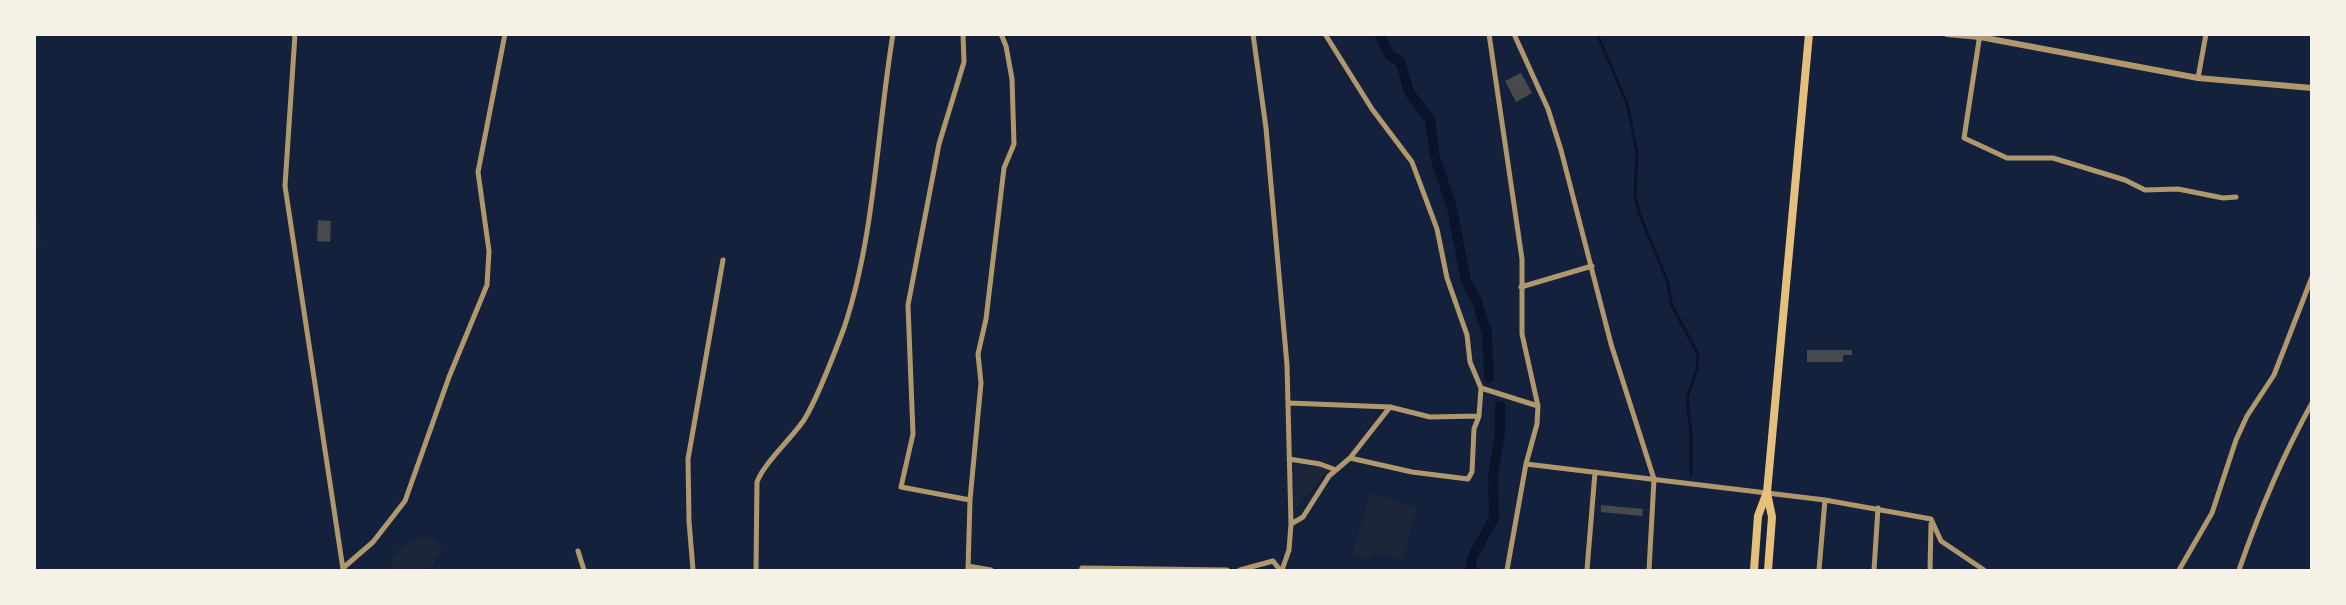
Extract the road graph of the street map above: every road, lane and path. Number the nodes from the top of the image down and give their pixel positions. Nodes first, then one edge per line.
1 (295, 34) edge
2 (505, 34) edge
3 (892, 34) edge
4 (963, 34) edge
5 (1001, 34) edge
6 (1253, 34) edge
7 (1325, 34) edge
8 (1489, 34) edge
9 (1514, 34) edge
10 (1809, 34) edge
11 (1947, 34) edge
12 (2206, 34) edge
13 (1980, 36) edge
14 (2198, 78) junction
15 (2312, 88) edge
16 (2236, 197) dead end
17 (723, 260) dead end
18 (1592, 266) junction
19 (2312, 277) edge
20 (1521, 287) junction
21 (1481, 388) junction
22 (1289, 403) junction
23 (2312, 403) edge
24 (1538, 405) junction
25 (1390, 407) junction
26 (1479, 416) junction
27 (1350, 458) junction
28 (1289, 459) junction
29 (1526, 464) junction
30 (1336, 470) junction
31 (1595, 472) junction
32 (1654, 478) junction
33 (1767, 492) junction
34 (970, 500) junction
35 (1826, 500) junction
36 (1878, 508) junction
37 (1931, 519) junction
38 (1291, 524) junction
39 (578, 551) dead end
40 (968, 568) edge
41 (1977, 568) edge
42 (343, 569) edge
43 (584, 570) edge
44 (693, 570) edge
45 (756, 570) edge
46 (991, 570) edge
47 (1081, 570) edge
48 (1227, 570) edge
49 (1240, 570) edge
50 (1281, 570) edge
51 (1507, 570) edge
52 (1587, 570) edge
53 (1649, 570) edge
54 (1754, 570) edge
55 (1768, 570) edge
56 (1819, 570) edge
57 (1874, 570) edge
58 (1930, 570) edge
59 (1984, 570) edge
60 (2179, 570) edge
61 (2239, 570) edge

1 - 42 street
2 - 42 street
3 - 45 street
4 - 34 street
5 - 34 street
6 - 22 street
7 - 21 street
8 - 20 street
9 - 18 street
10 - 33 main road
11 - 13 street
12 - 14 street
13 - 14 street
13 - 16 street
14 - 15 street
17 - 44 street
18 - 20 street
18 - 32 street
19 - 60 street
20 - 24 street
21 - 24 street
21 - 26 street
22 - 25 street
22 - 28 street
23 - 61 street
24 - 29 street
25 - 26 street
25 - 27 street
26 - 27 street
27 - 30 street
28 - 30 street
28 - 38 street
29 - 31 street
29 - 51 street
30 - 38 street
31 - 32 street
31 - 52 street
32 - 33 street
32 - 53 street
33 - 35 street
33 - 54 main road
33 - 55 main road
34 - 40 street
35 - 36 street
35 - 56 street
36 - 37 street
36 - 57 street
37 - 41 street
37 - 58 street
38 - 50 street
39 - 43 street
40 - 46 street
41 - 59 street
47 - 48 street
49 - 50 street

